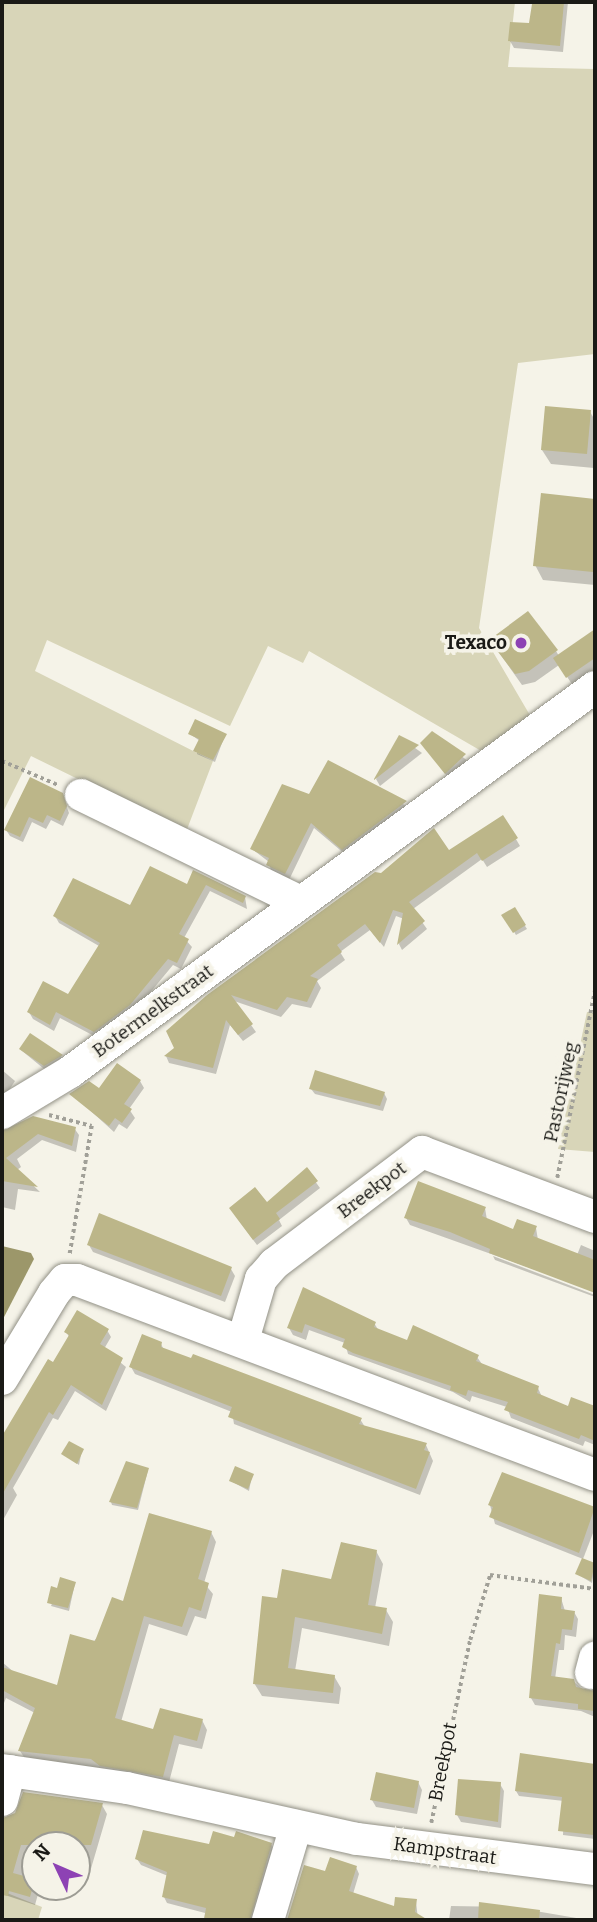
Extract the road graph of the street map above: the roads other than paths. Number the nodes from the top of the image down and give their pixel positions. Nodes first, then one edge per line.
1 (595, 688) edge
2 (81, 795) road end
3 (300, 902) junction
4 (8, 1109) edge
5 (595, 1217) edge
6 (243, 1340) junction
7 (2, 1379) edge
8 (595, 1475) edge
9 (4, 1780) edge
10 (296, 1826) junction
11 (595, 1869) edge
12 (268, 1920) edge

1 - 3 street, Botermelkstraat
2 - 3 street
3 - 4 street, Botermelkstraat
5 - 6 street, Breekpot
6 - 7 street
6 - 8 street
9 - 10 street, Kampstraat
10 - 11 street, Kampstraat
10 - 12 street

